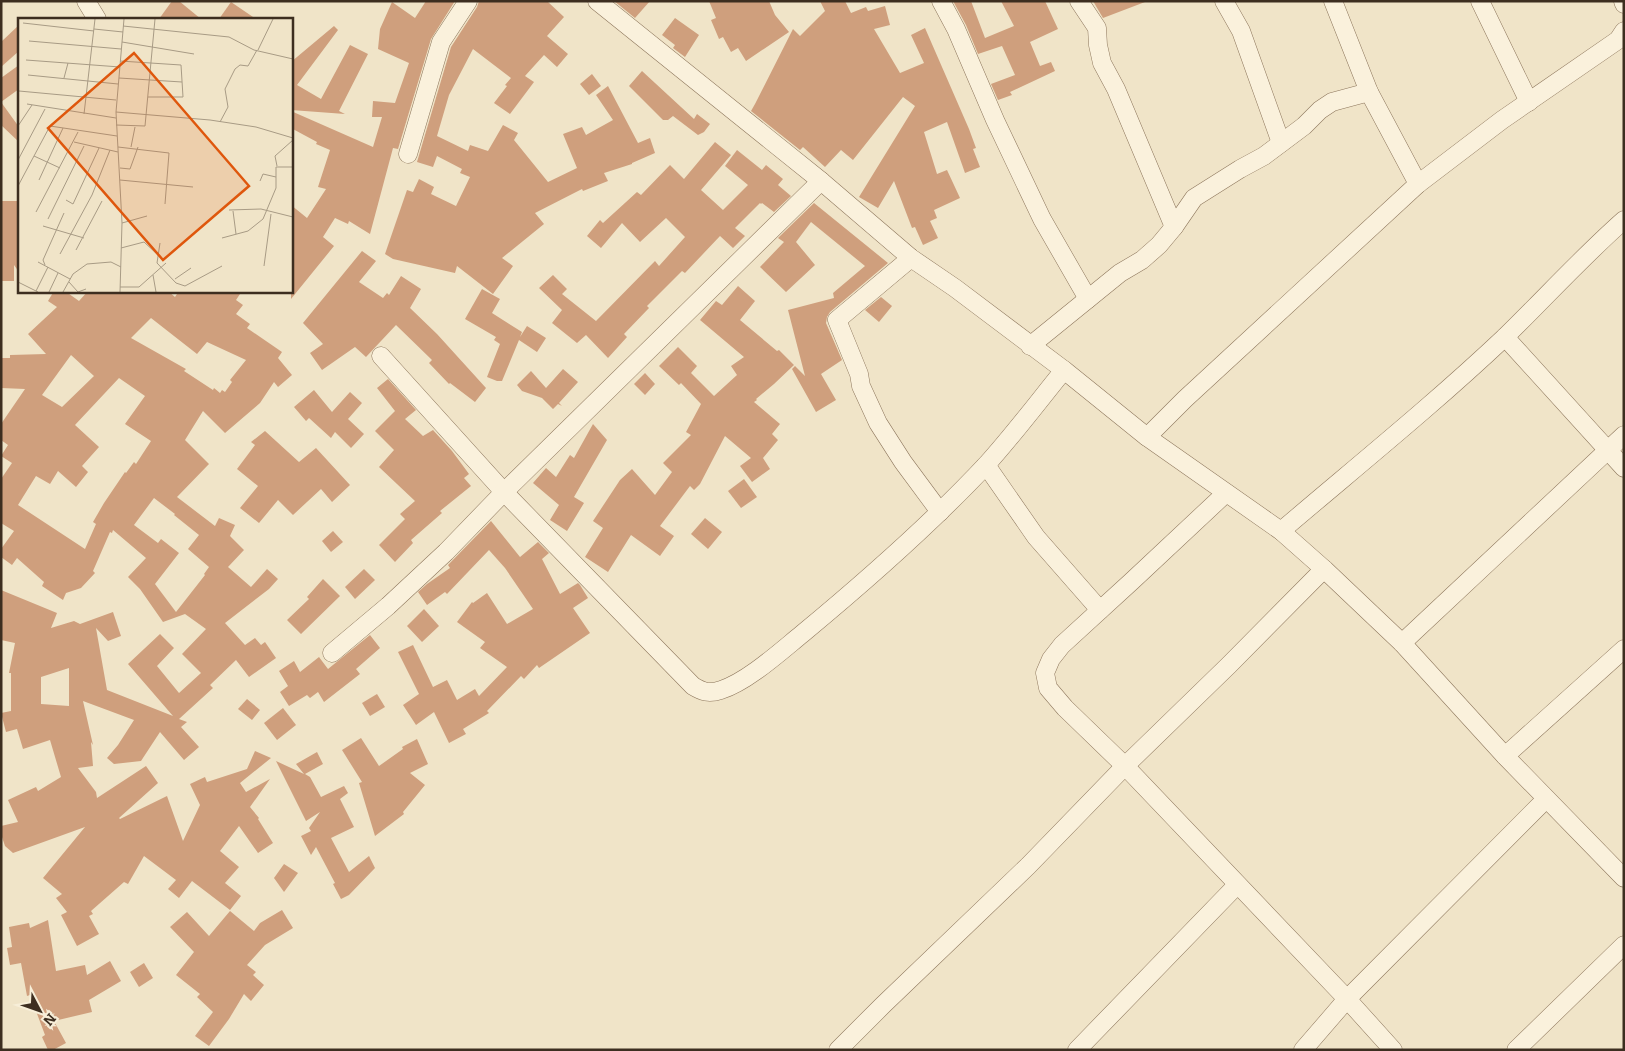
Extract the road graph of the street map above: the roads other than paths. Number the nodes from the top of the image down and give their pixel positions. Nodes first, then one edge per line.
1 (86, 1) edge
2 (468, 1) edge
3 (597, 1) edge
4 (941, 1) edge
5 (1080, 1) edge
6 (1224, 1) edge
7 (1333, 1) edge
8 (1480, 1) edge
9 (96, 18) edge
10 (1624, 31) edge
11 (1369, 92) junction
12 (1529, 102) junction
13 (1281, 143) junction
14 (408, 154) dead end
15 (821, 181) junction
16 (1418, 184) junction
17 (1624, 220) edge
18 (1174, 227) junction
19 (911, 258) junction
20 (1088, 299) junction
21 (1505, 337) junction
22 (1030, 346) junction
23 (381, 356) dead end
24 (1064, 370) junction
25 (1624, 435) edge
26 (1147, 437) junction
27 (1608, 449) junction
28 (986, 465) junction
29 (1624, 468) edge
30 (504, 492) junction
31 (1226, 493) junction
32 (940, 512) junction
33 (1281, 531) junction
34 (1324, 569) junction
35 (1100, 610) junction
36 (1402, 643) junction
37 (1624, 649) edge
38 (332, 653) dead end
39 (1504, 756) junction
40 (1125, 766) junction
41 (1546, 799) junction
42 (1621, 871) edge
43 (1237, 884) junction
44 (1624, 945) edge
45 (1347, 999) junction
46 (838, 1050) edge
47 (1077, 1050) edge
48 (1303, 1050) edge
49 (1393, 1050) edge
50 (1516, 1050) edge

1 - 9 street
2 - 14 street
3 - 15 street
4 - 20 street
5 - 18 street
6 - 13 street
7 - 11 street
8 - 12 street
10 - 12 street
11 - 13 street
11 - 16 street
12 - 16 street
13 - 18 street
15 - 19 street
15 - 30 street
16 - 26 street
17 - 21 street
18 - 20 street
19 - 22 street
19 - 32 street
20 - 22 street
21 - 27 street
21 - 33 street
22 - 24 street
23 - 30 street
24 - 26 street
24 - 28 street
25 - 27 street
26 - 31 street
27 - 29 street
27 - 36 street
28 - 32 street
28 - 35 street
30 - 32 street
30 - 38 street
31 - 33 street
31 - 35 street
33 - 34 street
34 - 36 street
34 - 40 street
35 - 40 street
36 - 39 street
37 - 39 street
39 - 41 street
40 - 43 street
40 - 46 street
41 - 42 street
41 - 45 street
43 - 45 street
43 - 47 street
44 - 50 street
45 - 48 street
45 - 49 street

